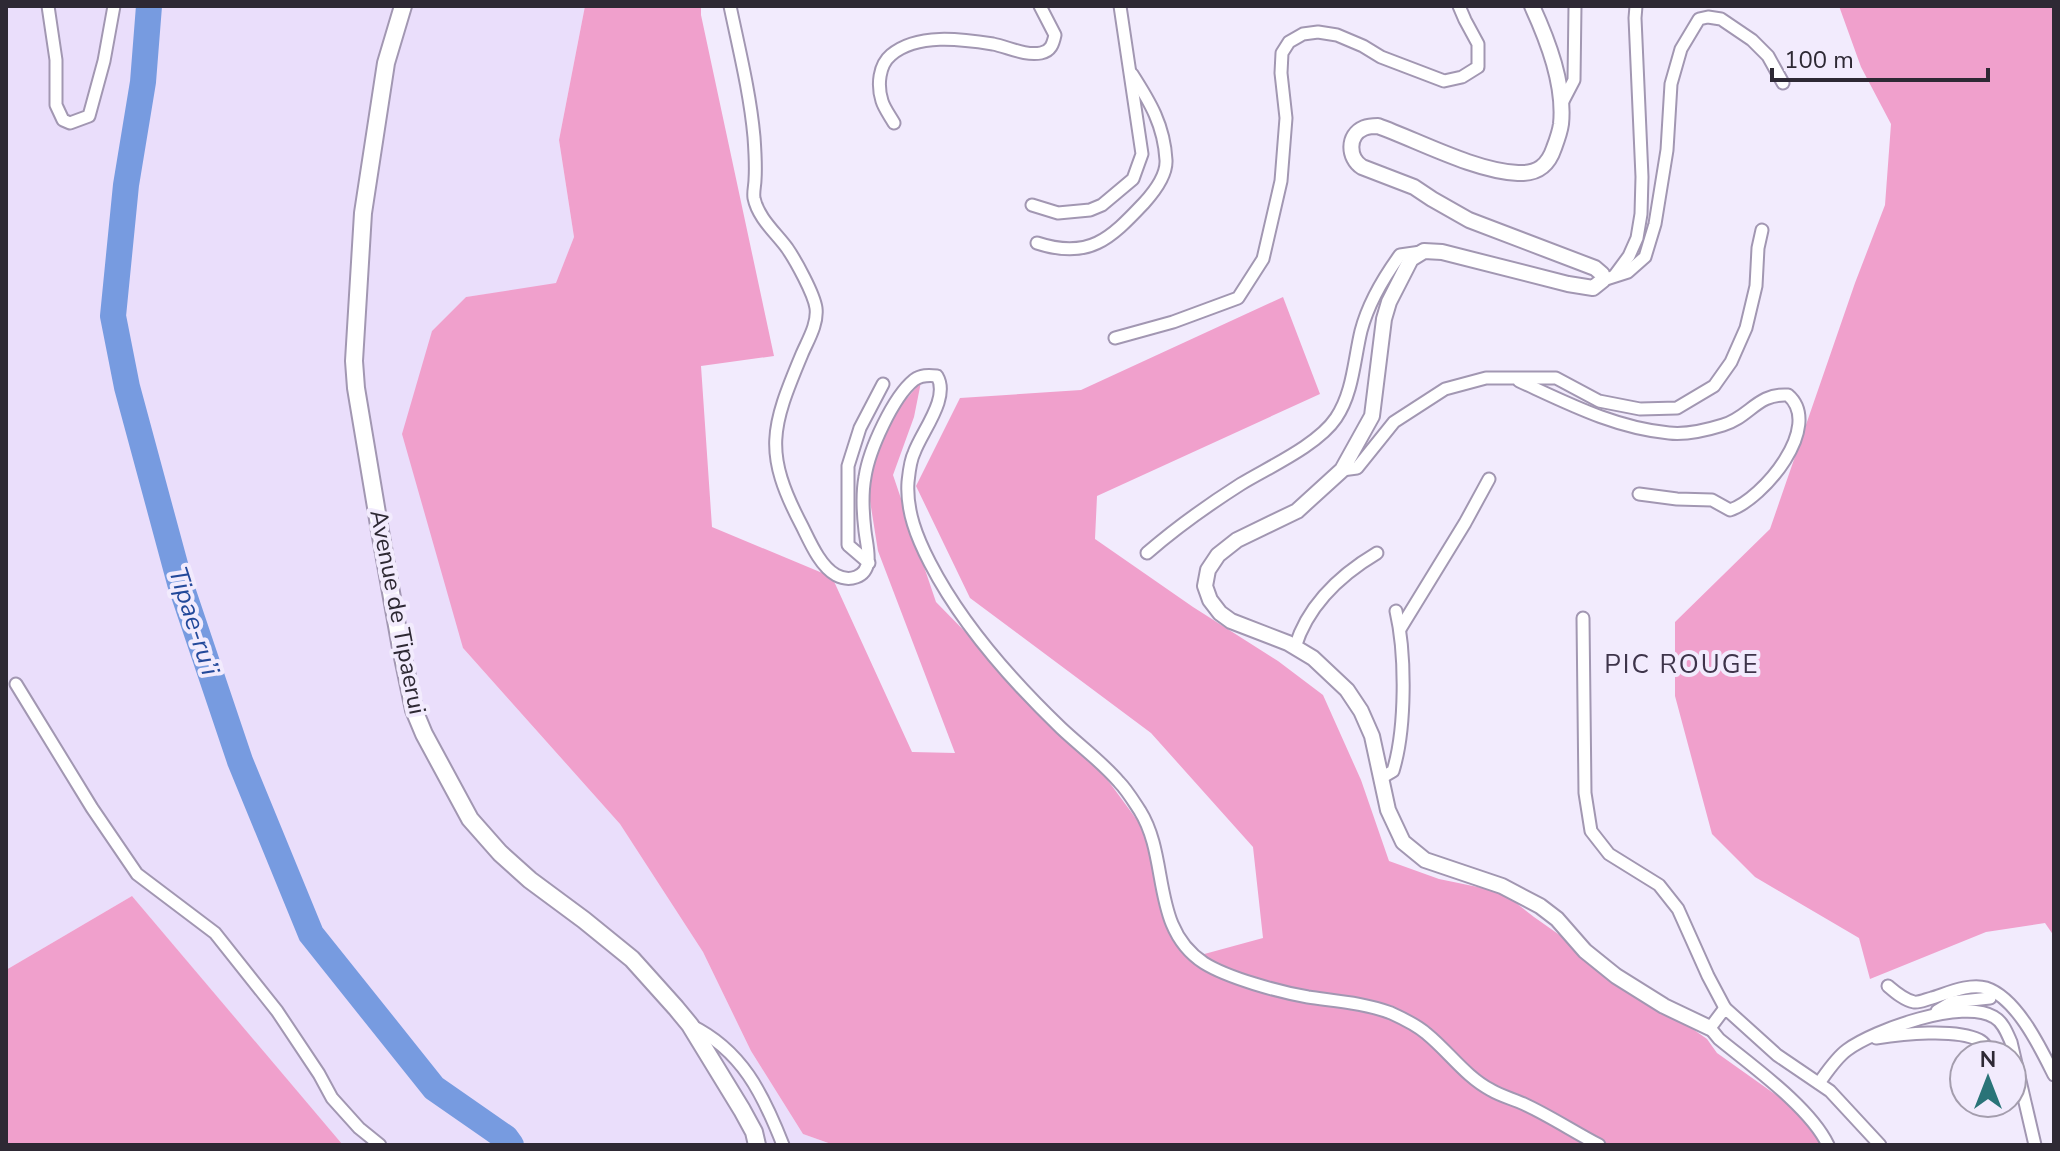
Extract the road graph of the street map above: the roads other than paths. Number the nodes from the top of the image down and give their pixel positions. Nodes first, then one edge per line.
1 (48, 6) edge
2 (114, 6) edge
3 (403, 6) edge
4 (730, 6) edge
5 (1040, 6) edge
6 (1120, 6) edge
7 (1459, 6) edge
8 (1532, 6) edge
9 (1575, 6) edge
10 (1636, 6) edge
11 (1129, 71) junction
12 (1783, 83) dead end
13 (1562, 103) junction
14 (894, 123) dead end
15 (1032, 205) dead end
16 (1762, 230) dead end
17 (1037, 243) dead end
18 (1424, 251) junction
19 (1609, 278) junction
20 (1115, 338) dead end
21 (1513, 379) junction
22 (883, 384) dead end
23 (1342, 470) junction
24 (1489, 479) dead end
25 (1639, 494) dead end
26 (1147, 553) dead end
27 (1377, 553) dead end
28 (869, 563) junction
29 (1396, 611) dead end
30 (1583, 618) dead end
31 (1400, 629) junction
32 (1295, 647) junction
33 (16, 684) dead end
34 (1381, 778) junction
35 (1888, 986) dead end
36 (1991, 991) junction
37 (1725, 1008) junction
38 (1931, 1015) junction
39 (690, 1025) junction
40 (1710, 1028) junction
41 (1976, 1039) edge
42 (1866, 1040) junction
43 (2054, 1075) edge
44 (1819, 1083) junction
45 (380, 1145) edge
46 (757, 1145) edge
47 (783, 1145) edge
48 (1599, 1145) edge
49 (1828, 1145) edge
50 (1880, 1145) edge
51 (2035, 1145) edge

1 - 2 street
3 - 39 main road, Avenue de Tipaerui
4 - 28 street
5 - 14 street
6 - 11 street
7 - 20 street
8 - 13 street
9 - 13 street
10 - 19 street
11 - 15 street
11 - 17 street
12 - 19 street
13 - 19 street
16 - 21 street
18 - 19 street
18 - 23 street
18 - 26 street
21 - 23 street
21 - 25 street
22 - 28 street
23 - 32 street
24 - 31 street
27 - 32 street
28 - 48 street
29 - 31 street
30 - 37 street
31 - 34 street
32 - 34 street
33 - 45 street
34 - 40 street
35 - 36 street
36 - 38 street
36 - 43 street
37 - 40 street
37 - 44 street
38 - 42 street
38 - 51 street
39 - 46 main road, Avenue de Tipaerui
39 - 47 street
40 - 49 street
41 - 42 street
42 - 44 street
44 - 50 street

